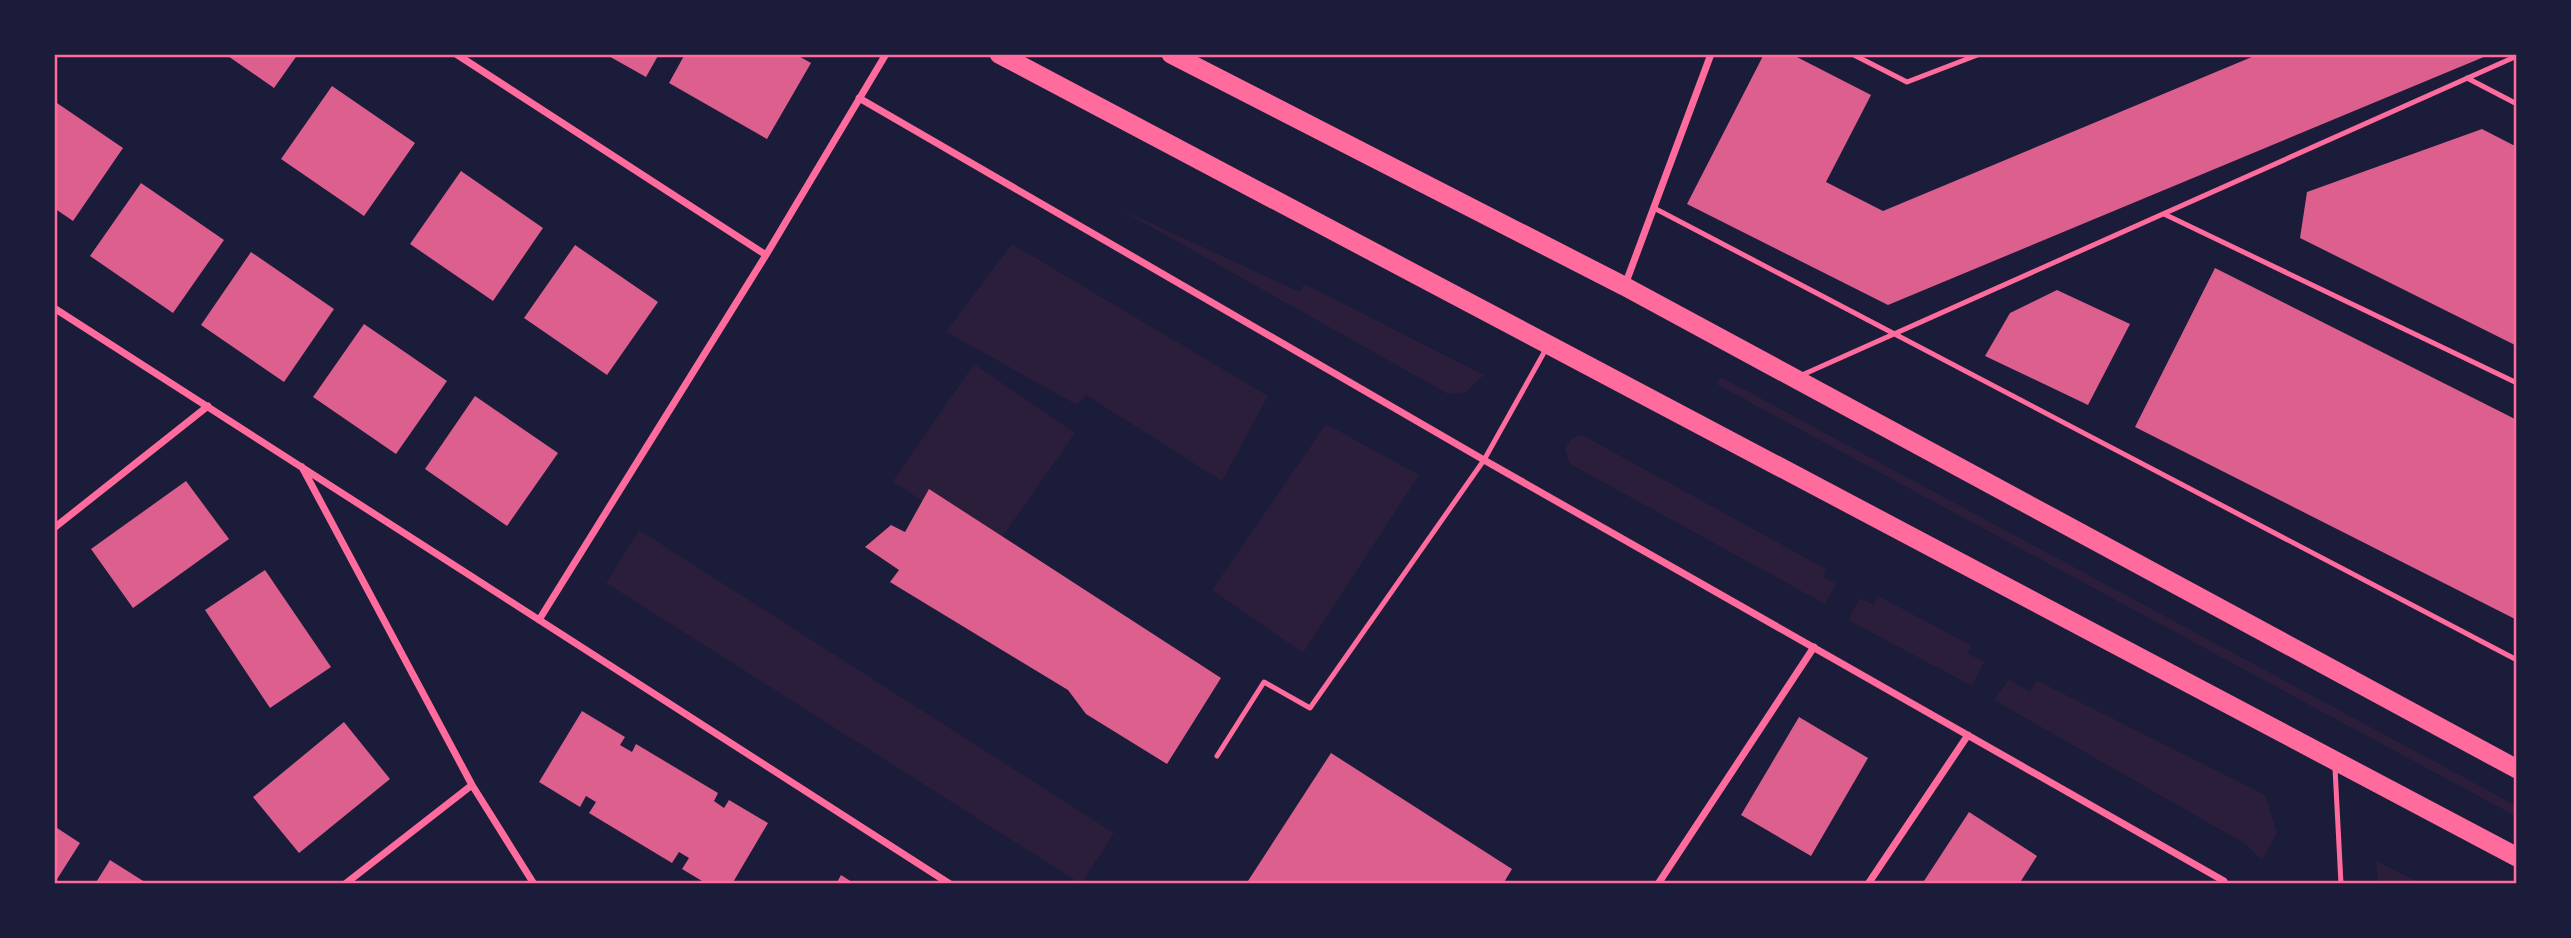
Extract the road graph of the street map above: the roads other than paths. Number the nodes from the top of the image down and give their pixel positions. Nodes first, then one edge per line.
1 (456, 54) edge
2 (886, 54) edge
3 (999, 54) edge
4 (1171, 54) edge
5 (1711, 54) edge
6 (1852, 54) edge
7 (1980, 54) edge
8 (2517, 56) edge
9 (2467, 78) junction
10 (859, 98) junction
11 (2517, 104) edge
12 (1654, 208) junction
13 (2164, 214) junction
14 (766, 255) junction
15 (1624, 286) junction
16 (54, 308) edge
17 (1892, 334) junction
18 (1548, 345) junction
19 (1796, 378) junction
20 (2517, 383) edge
21 (208, 406) junction
22 (1484, 460) junction
23 (301, 466) junction
24 (54, 528) edge
25 (539, 620) junction
26 (1814, 647) junction
27 (2517, 660) edge
28 (1968, 734) junction
29 (1217, 756) dead end
30 (2335, 761) junction
31 (2516, 766) edge
32 (472, 785) junction
33 (2517, 858) edge
34 (345, 884) edge
35 (534, 884) edge
36 (950, 884) edge
37 (1658, 884) edge
38 (1868, 884) edge
39 (2225, 884) edge
40 (2341, 884) edge

1 - 14 street
2 - 10 street
3 - 18 highway
4 - 15 highway
5 - 12 street
6 - 7 lane
8 - 9 lane
9 - 11 lane
9 - 13 lane
10 - 14 street
10 - 22 street
12 - 15 street
12 - 17 lane
13 - 17 lane
13 - 20 lane
14 - 25 street
15 - 19 highway
16 - 21 street
17 - 19 lane
17 - 27 lane
18 - 22 lane
18 - 30 highway
19 - 31 highway
21 - 23 street
21 - 24 street
22 - 26 street
22 - 29 lane
23 - 25 street
23 - 32 street
25 - 36 street
26 - 28 street
26 - 37 street
28 - 38 street
28 - 39 street
30 - 33 highway
30 - 40 lane
32 - 34 street
32 - 35 street

